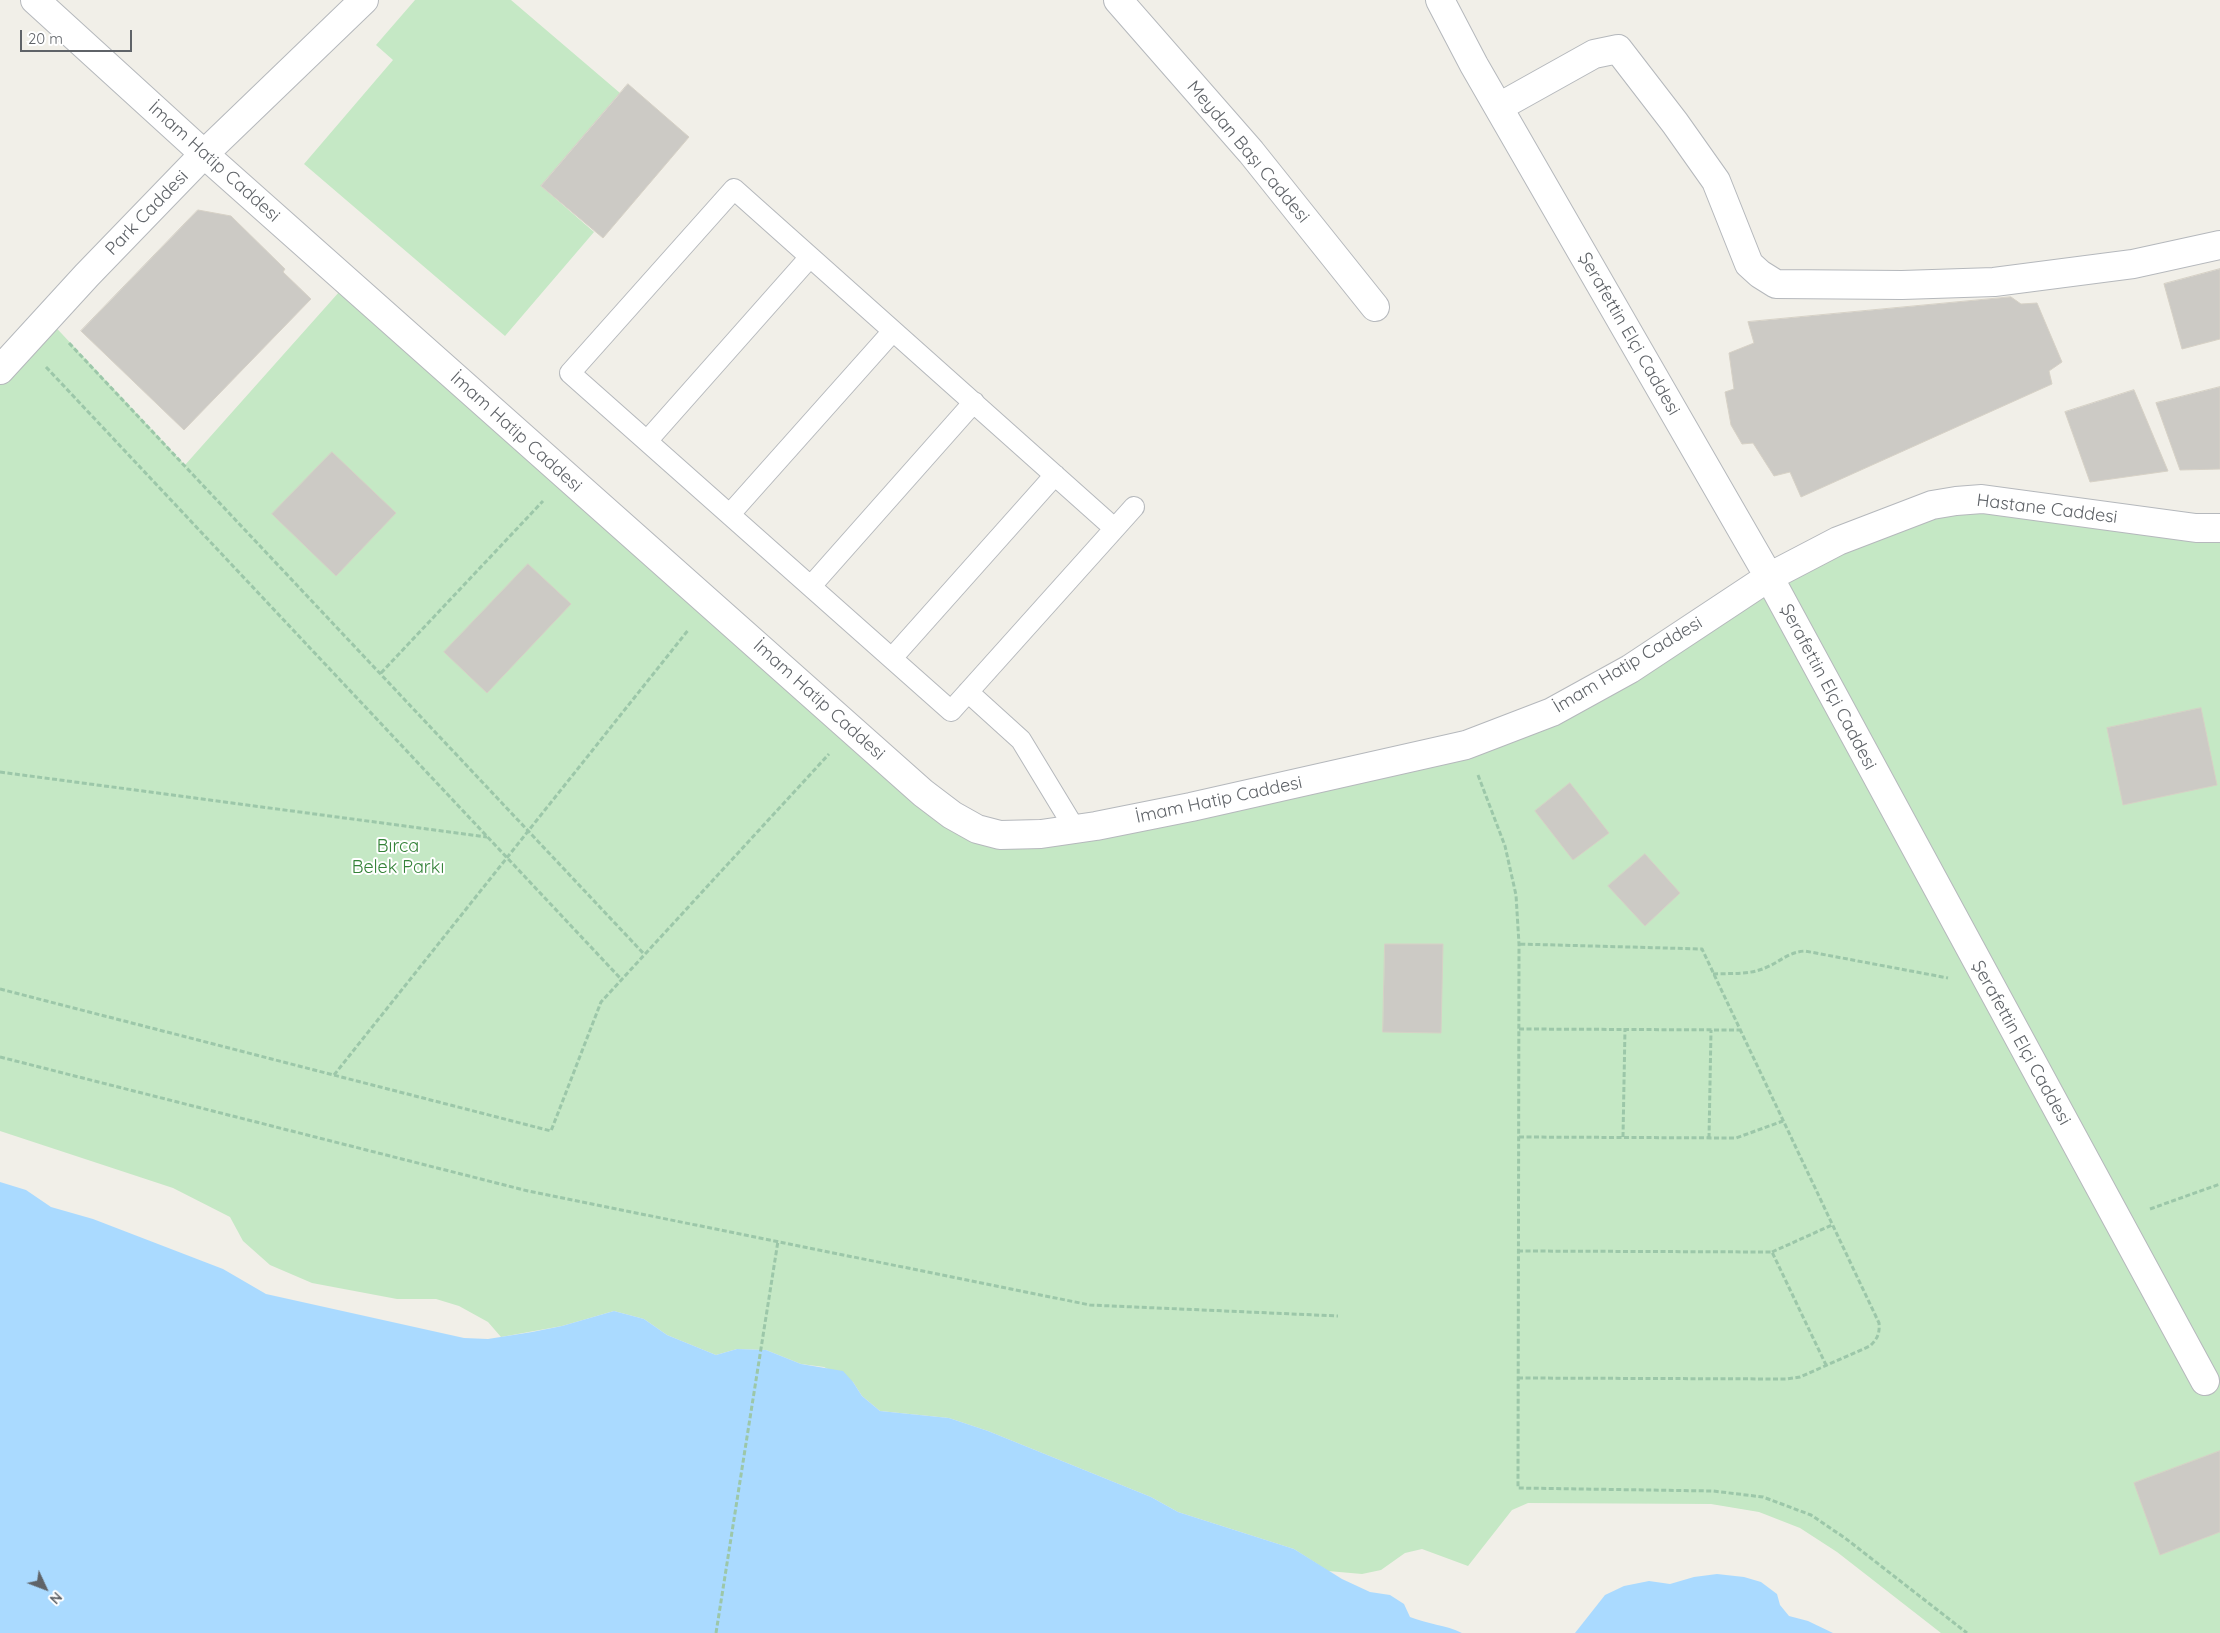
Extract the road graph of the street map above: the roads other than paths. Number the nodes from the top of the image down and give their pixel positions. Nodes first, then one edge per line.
1 (35, 0) edge
2 (364, 0) edge
3 (1118, 0) edge
4 (1440, 0) edge
5 (1499, 107) junction
6 (204, 154) junction
7 (2220, 245) edge
8 (810, 258) junction
9 (1374, 307) dead end
10 (893, 331) junction
11 (0, 370) edge
12 (974, 402) junction
13 (647, 441) junction
14 (1055, 475) junction
15 (1134, 506) dead end
16 (730, 514) junction
17 (1114, 528) junction
18 (2220, 528) edge
19 (1769, 577) junction
20 (810, 586) junction
21 (892, 658) junction
22 (968, 692) junction
23 (1075, 829) junction
24 (2205, 1381) dead end

1 - 6 street, İmam Hatip Caddesi
2 - 6 street, Park Caddesi
3 - 9 street, Meydan Başı Caddesi
4 - 5 street, Şerafettin Elçi Caddesi
5 - 7 street
5 - 19 street, Şerafettin Elçi Caddesi
6 - 11 street, Park Caddesi
6 - 23 street, İmam Hatip Caddesi
8 - 10 lane
8 - 13 lane
8 - 13 lane
10 - 12 lane
10 - 16 lane
12 - 14 lane
12 - 20 lane
13 - 16 lane
14 - 17 lane
14 - 21 lane
15 - 17 lane
16 - 20 lane
17 - 22 lane
18 - 19 street, Hastane Caddesi
19 - 23 street, İmam Hatip Caddesi
19 - 24 street, Şerafettin Elçi Caddesi
20 - 21 lane
21 - 22 lane
22 - 23 lane

